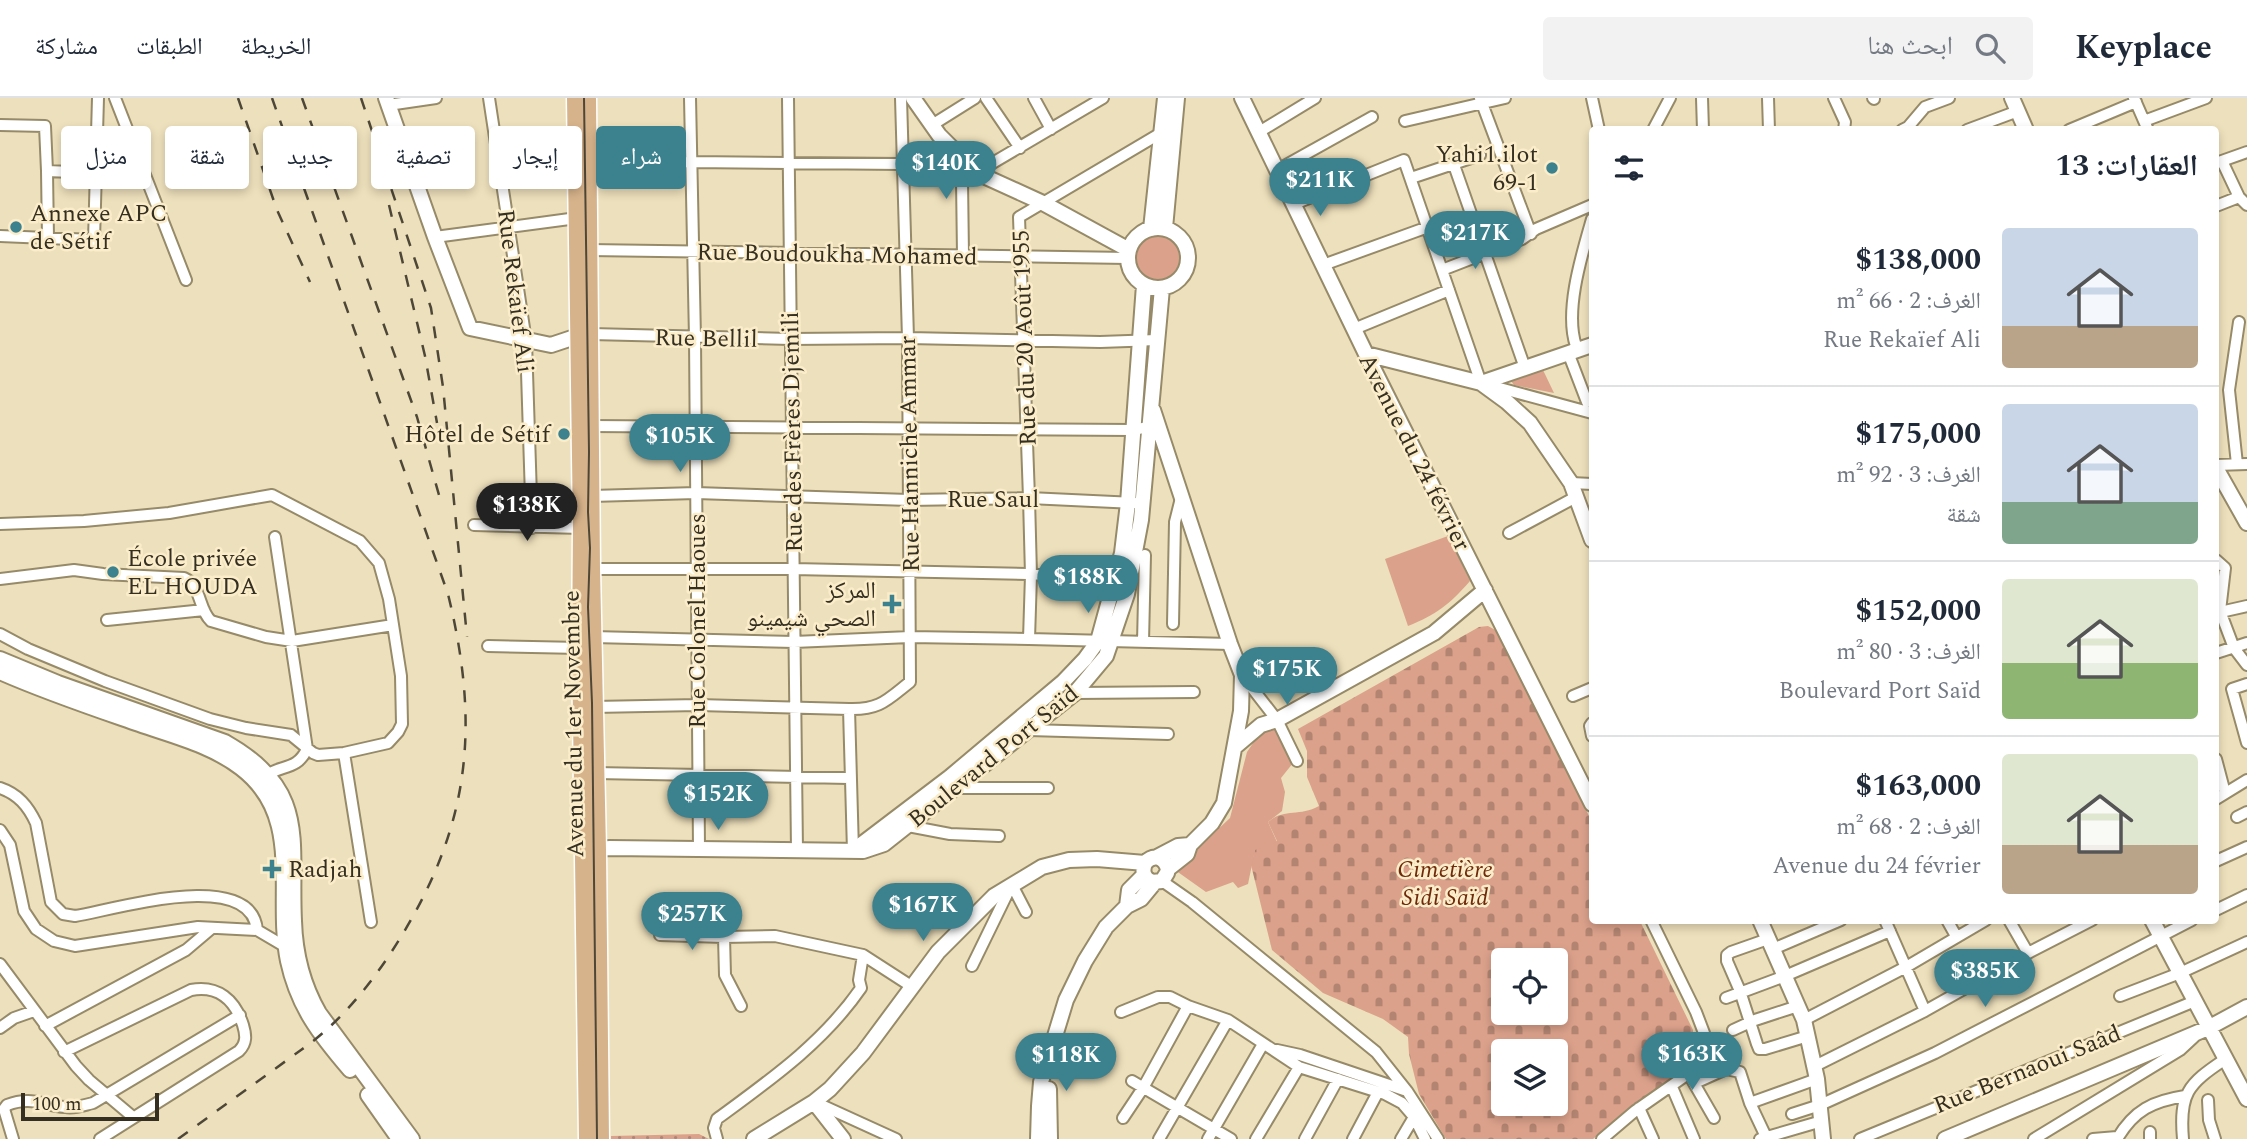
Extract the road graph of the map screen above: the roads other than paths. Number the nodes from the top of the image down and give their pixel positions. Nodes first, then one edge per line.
1 (98, 98) edge
2 (115, 98) edge
3 (436, 98) edge
4 (489, 98) edge
5 (575, 98) edge
6 (588, 98) edge
7 (690, 98) edge
8 (788, 98) edge
9 (901, 98) edge
10 (914, 98) edge
11 (975, 98) edge
12 (986, 98) edge
13 (1034, 98) edge
14 (1165, 98) edge
15 (1177, 98) edge
16 (1242, 98) edge
17 (1315, 98) edge
18 (1505, 98) edge
19 (1592, 98) edge
20 (1670, 98) edge
21 (1702, 98) edge
22 (1768, 98) edge
23 (1834, 98) edge
24 (1950, 98) edge
25 (2206, 98) edge
26 (421, 99) edge
27 (1097, 100) edge
28 (2135, 100) edge
29 (387, 101) edge
30 (1482, 101) edge
31 (2017, 102) edge
32 (2177, 103) edge
33 (1372, 117) dead end
34 (1405, 121) dead end
35 (0, 124) edge
36 (932, 125) junction
37 (2146, 125) edge
38 (98, 126) edge
39 (126, 126) edge
40 (1598, 126) edge
41 (1655, 126) edge
42 (1703, 126) edge
43 (1769, 126) edge
44 (1844, 126) edge
45 (1909, 126) edge
46 (1974, 126) edge
47 (2025, 126) edge
48 (2078, 126) edge
49 (1168, 128) junction
50 (1051, 129) junction
51 (1259, 132) junction
52 (1020, 148) junction
53 (2247, 152) edge
54 (1480, 155) dead end
55 (691, 162) junction
56 (2219, 162) edge
57 (789, 163) junction
58 (588, 164) junction
59 (903, 164) junction
60 (1454, 165) junction
61 (1277, 170) junction
62 (47, 171) junction
63 (61, 172) edge
64 (977, 173) junction
65 (1411, 178) junction
66 (96, 189) edge
67 (150, 189) edge
68 (2243, 201) edge
69 (1043, 203) junction
70 (1294, 204) junction
71 (2219, 205) edge
72 (1589, 206) edge
73 (577, 218) junction
74 (508, 226) junction
75 (1428, 227) junction
76 (1158, 228) junction
77 (1589, 232) edge
78 (1531, 234) junction
79 (0, 236) edge
80 (435, 237) junction
81 (48, 238) junction
82 (589, 250) junction
83 (693, 252) junction
84 (789, 253) junction
85 (1485, 253) junction
86 (905, 254) junction
87 (1128, 254) junction
88 (963, 255) junction
89 (1022, 256) junction
90 (1323, 265) junction
91 (1442, 270) junction
92 (186, 281) dead end
93 (1144, 285) junction
94 (1162, 288) junction
95 (1449, 290) junction
96 (2239, 322) dead end
97 (1354, 329) junction
98 (585, 335) junction
99 (695, 338) junction
100 (908, 338) junction
101 (790, 339) junction
102 (1022, 340) junction
103 (1157, 340) junction
104 (526, 341) junction
105 (1140, 341) junction
106 (1589, 346) edge
107 (1366, 354) junction
108 (1569, 355) junction
109 (1525, 368) junction
110 (1481, 383) junction
111 (1589, 399) edge
112 (1589, 401) edge
113 (1151, 402) junction
114 (1574, 408) junction
115 (1589, 412) edge
116 (591, 426) junction
117 (696, 426) junction
118 (1149, 427) junction
119 (792, 429) junction
120 (909, 429) junction
121 (1027, 429) junction
122 (1133, 429) junction
123 (2242, 464) edge
124 (2219, 467) edge
125 (2219, 472) edge
126 (1589, 485) edge
127 (1574, 490) junction
128 (696, 493) junction
129 (1181, 495) junction
130 (592, 496) junction
131 (792, 497) junction
132 (1029, 498) junction
133 (909, 500) junction
134 (1135, 503) junction
135 (2247, 523) edge
136 (0, 524) edge
137 (474, 525) dead end
138 (532, 528) junction
139 (581, 528) junction
140 (1589, 528) edge
141 (1509, 533) dead end
142 (275, 537) dead end
143 (1145, 555) dead end
144 (592, 569) junction
145 (697, 569) junction
146 (793, 569) junction
147 (2220, 570) edge
148 (910, 572) junction
149 (1031, 575) junction
150 (1123, 576) junction
151 (0, 579) edge
152 (1485, 590) junction
153 (2219, 591) edge
154 (2247, 606) edge
155 (204, 610) junction
156 (2219, 612) edge
157 (2219, 614) edge
158 (107, 620) dead end
159 (1173, 624) dead end
160 (393, 625) junction
161 (0, 634) edge
162 (593, 637) junction
163 (910, 638) junction
164 (1028, 639) junction
165 (292, 641) junction
166 (697, 641) junction
167 (1105, 641) junction
168 (794, 642) junction
169 (1143, 642) junction
170 (2247, 643) edge
171 (1230, 644) junction
172 (488, 646) dead end
173 (580, 648) junction
174 (2234, 648) junction
175 (2219, 652) edge
176 (0, 659) edge
177 (2247, 665) edge
178 (0, 672) edge
179 (1242, 675) junction
180 (2247, 684) edge
181 (1589, 689) edge
182 (1194, 692) dead end
183 (1075, 693) junction
184 (1573, 696) dead end
185 (698, 705) junction
186 (795, 706) junction
187 (594, 707) junction
188 (849, 709) junction
189 (1277, 720) junction
190 (1028, 730) junction
191 (1168, 734) dead end
192 (2247, 743) edge
193 (1236, 747) junction
194 (307, 749) junction
195 (344, 753) junction
196 (1297, 761) dead end
197 (596, 774) junction
198 (698, 776) junction
199 (796, 777) junction
200 (849, 778) junction
201 (263, 779) junction
202 (2247, 780) edge
203 (0, 788) edge
204 (956, 788) junction
205 (1048, 788) dead end
206 (934, 790) junction
207 (2220, 796) edge
208 (1589, 798) edge
209 (908, 826) junction
210 (0, 830) edge
211 (999, 836) dead end
212 (2247, 847) edge
213 (699, 849) junction
214 (592, 850) junction
215 (797, 850) junction
216 (853, 851) junction
217 (2219, 856) edge
218 (1155, 871) junction
219 (1012, 885) junction
220 (2247, 895) edge
221 (2219, 909) edge
222 (1026, 912) dead end
223 (720, 914) dead end
224 (371, 922) dead end
225 (1653, 924) edge
226 (1761, 924) edge
227 (1829, 924) edge
228 (1949, 924) edge
229 (1978, 924) edge
230 (2011, 924) edge
231 (2064, 924) edge
232 (2084, 924) edge
233 (2154, 924) edge
234 (2183, 924) edge
235 (1888, 926) edge
236 (212, 928) junction
237 (257, 930) junction
238 (2068, 932) junction
239 (660, 935) dead end
240 (2160, 935) junction
241 (1956, 936) junction
242 (724, 937) junction
243 (2247, 942) edge
244 (1770, 944) junction
245 (286, 946) junction
246 (2028, 953) junction
247 (863, 955) junction
248 (299, 961) junction
249 (0, 964) edge
250 (972, 966) dead end
251 (1906, 967) junction
252 (2180, 973) junction
253 (1785, 976) junction
254 (911, 986) junction
255 (1740, 991) junction
256 (2120, 996) dead end
257 (1726, 998) dead end
258 (2194, 1001) junction
259 (741, 1006) dead end
260 (1188, 1006) junction
261 (2247, 1007) edge
262 (34, 1011) junction
263 (1925, 1011) junction
264 (1121, 1012) dead end
265 (1801, 1013) junction
266 (240, 1016) junction
267 (1228, 1020) junction
268 (1749, 1022) junction
269 (45, 1026) junction
270 (0, 1028) edge
271 (1733, 1030) dead end
272 (2203, 1030) junction
273 (1808, 1036) junction
274 (1267, 1046) junction
275 (1050, 1049) junction
276 (64, 1052) junction
277 (2224, 1060) junction
278 (1299, 1067) junction
279 (1816, 1073) junction
280 (1692, 1078) junction
281 (1338, 1079) junction
282 (1132, 1081) dead end
283 (1672, 1087) junction
284 (1143, 1088) junction
285 (1407, 1091) junction
286 (1378, 1092) junction
287 (107, 1096) junction
288 (2185, 1096) junction
289 (2247, 1099) edge
290 (2208, 1100) dead end
291 (814, 1102) junction
292 (1750, 1103) junction
293 (1820, 1105) junction
294 (1176, 1107) junction
295 (1639, 1108) junction
296 (1792, 1114) dead end
297 (133, 1117) junction
298 (1413, 1117) junction
299 (1124, 1118) dead end
300 (1714, 1118) dead end
301 (1822, 1121) junction
302 (1211, 1134) edge
303 (1607, 1137) edge
304 (1764, 1138) edge
305 (2117, 1138) edge
306 (13, 1139) edge
307 (100, 1139) edge
308 (399, 1139) edge
309 (412, 1139) edge
310 (587, 1139) edge
311 (601, 1139) edge
312 (717, 1139) edge
313 (754, 1139) edge
314 (843, 1139) edge
315 (896, 1139) edge
316 (1038, 1139) edge
317 (1050, 1139) edge
318 (1159, 1139) edge
319 (1231, 1139) edge
320 (1256, 1139) edge
321 (1305, 1139) edge
322 (1353, 1139) edge
323 (1401, 1139) edge
324 (1425, 1139) edge
325 (1438, 1139) edge
326 (1653, 1139) edge
327 (1693, 1139) edge
328 (1823, 1139) edge
329 (1860, 1139) edge
330 (1945, 1139) edge
331 (2034, 1139) edge
332 (2094, 1139) edge
333 (2183, 1139) edge
334 (2215, 1139) edge

1 - 38 street
2 - 39 street
3 - 26 street
4 - 74 street, Rue Rekaïef Ali
5 - 73 main road, Avenue du 1er Novembre
6 - 58 main road, Avenue du 1er Novembre
7 - 55 street, Rue Colonel Haoues
8 - 57 street, Rue des Frères Djemili
9 - 59 street, Rue Hanniche Ammar
10 - 36 main road
11 - 36 street
12 - 52 street
13 - 50 street
14 - 49 main road
15 - 49 main road
16 - 51 main road, Avenue du 24 février
17 - 51 street
18 - 30 street
19 - 40 street
20 - 41 street
21 - 42 street
22 - 43 street
23 - 44 street
24 - 45 street
25 - 32 street
26 - 29 street
27 - 50 street
28 - 37 street
28 - 48 street
29 - 80 main road
30 - 34 street
30 - 78 street
31 - 46 street
31 - 47 main road
32 - 37 street
33 - 61 street
35 - 62 street
36 - 64 main road
49 - 69 street, Rue du 20 Août 1955
49 - 76 main road
50 - 52 street
51 - 61 main road, Avenue du 24 février
52 - 64 street
53 - 56 street
54 - 60 street
55 - 57 street
55 - 58 street
55 - 83 street, Rue Colonel Haoues
56 - 68 street
57 - 59 street
57 - 84 street, Rue des Frères Djemili
58 - 82 main road, Avenue du 1er Novembre
59 - 86 street, Rue Hanniche Ammar
60 - 65 street
60 - 85 street
61 - 70 main road, Avenue du 24 février
62 - 63 street
62 - 81 street
64 - 69 main road
64 - 88 street
65 - 70 street
65 - 75 street
66 - 81 street
67 - 92 street
68 - 71 street
69 - 87 main road
69 - 89 street, Rue du 20 Août 1955
70 - 90 main road, Avenue du 24 février
72 - 78 street
73 - 74 street
73 - 98 main road, Avenue du 1er Novembre
74 - 80 street
74 - 104 street, Rue Rekaïef Ali
75 - 90 street
75 - 91 street
76 - 87 main road
76 - 94 main road
77 - 108 street
78 - 85 street
79 - 81 street
80 - 104 main road
82 - 83 street, Rue Boudoukha Mohamed
82 - 98 main road, Avenue du 1er Novembre
83 - 84 street, Rue Boudoukha Mohamed
83 - 99 street, Rue Colonel Haoues
84 - 86 street, Rue Boudoukha Mohamed
84 - 101 street, Rue des Frères Djemili
85 - 91 street
85 - 109 street
86 - 88 street, Rue Boudoukha Mohamed
86 - 100 street, Rue Hanniche Ammar
87 - 89 street, Rue Boudoukha Mohamed
87 - 93 main road
88 - 89 street, Rue Boudoukha Mohamed
89 - 102 street, Rue du 20 Août 1955
90 - 97 main road, Avenue du 24 février
91 - 95 street
93 - 94 main road
93 - 105 main road
94 - 103 main road
95 - 97 street
95 - 110 street
96 - 123 street
97 - 107 main road, Avenue du 24 février
98 - 99 street, Rue Bellil
98 - 104 main road
98 - 116 main road, Avenue du 1er Novembre
98 - 139 main road, Avenue du 1er Novembre
99 - 101 street, Rue Bellil
99 - 117 street, Rue Colonel Haoues
100 - 101 street, Rue Bellil
100 - 102 street, Rue Bellil
100 - 120 street, Rue Hanniche Ammar
101 - 119 street, Rue des Frères Djemili
102 - 105 street, Rue Bellil
102 - 121 street, Rue du 20 Août 1955
103 - 105 street, Rue Bellil
103 - 113 main road
104 - 138 street, Rue Rekaïef Ali
105 - 122 main road
106 - 108 main road
107 - 110 main road
107 - 152 main road, Avenue du 24 février
108 - 109 main road
108 - 111 street
109 - 110 main road
110 - 114 street
110 - 127 main road
112 - 114 street
113 - 118 main road
113 - 129 main road
114 - 115 street
116 - 117 street
116 - 130 main road, Avenue du 1er Novembre
117 - 119 street
117 - 128 street, Rue Colonel Haoues
118 - 122 street
118 - 134 main road
119 - 120 street
119 - 131 street, Rue des Frères Djemili
120 - 121 street
120 - 133 street, Rue Hanniche Ammar
121 - 122 street
121 - 132 street, Rue du 20 Août 1955
122 - 134 main road
123 - 124 street
125 - 135 main road
126 - 127 street
127 - 140 main road
127 - 141 street
128 - 130 street, Rue Saul
128 - 131 street, Rue Saul
128 - 145 street, Rue Colonel Haoues
129 - 159 street
129 - 171 main road
130 - 144 main road, Avenue du 1er Novembre
131 - 133 street, Rue Saul
131 - 146 street, Rue des Frères Djemili
132 - 133 street, Rue Saul
132 - 134 street, Rue Saul
132 - 149 street, Rue du 20 Août 1955
133 - 148 street, Rue Hanniche Ammar
134 - 150 main road
136 - 160 street
137 - 138 street
138 - 139 street
139 - 173 main road, Avenue du 1er Novembre
142 - 165 street
143 - 169 street
144 - 145 street
144 - 162 main road, Avenue du 1er Novembre
145 - 146 street
145 - 166 street, Rue Colonel Haoues
146 - 148 street
146 - 168 street, Rue des Frères Djemili
147 - 153 street
148 - 149 street
148 - 163 street, Rue Hanniche Ammar
149 - 150 street
149 - 164 street, Rue du 20 Août 1955
150 - 167 main road
151 - 155 street
152 - 189 main road
152 - 208 main road, Avenue du 24 février
154 - 156 street
155 - 158 street
155 - 165 street
157 - 174 street
160 - 165 street
160 - 195 street
161 - 194 street
162 - 166 street
162 - 187 main road, Avenue du 1er Novembre
163 - 164 street
163 - 168 street
163 - 188 street, Rue Hanniche Ammar
164 - 167 street
165 - 194 street
166 - 168 street
166 - 185 street, Rue Colonel Haoues
167 - 169 street
167 - 183 main road, Boulevard Port Saïd
167 - 206 main road
168 - 186 street, Rue des Frères Djemili
169 - 171 street
170 - 174 street
171 - 179 main road
172 - 173 street
173 - 214 main road, Avenue du 1er Novembre
174 - 175 street
174 - 177 street
176 - 201 main road
178 - 201 main road
179 - 189 street
179 - 193 main road
180 - 192 street
181 - 184 street
182 - 183 street
183 - 190 main road, Boulevard Port Saïd
185 - 186 street
185 - 187 street
185 - 198 street, Rue Colonel Haoues
186 - 188 street
186 - 199 street, Rue des Frères Djemili
187 - 197 main road, Avenue du 1er Novembre
188 - 200 street
189 - 193 main road
189 - 196 street
190 - 191 street
190 - 204 main road, Boulevard Port Saïd
193 - 218 main road
194 - 195 street
194 - 201 street
195 - 224 street
197 - 198 street
197 - 214 main road, Avenue du 1er Novembre
198 - 199 street
198 - 213 street, Rue Colonel Haoues
199 - 200 street
199 - 215 street, Rue des Frères Djemili
200 - 216 street
201 - 245 main road
201 - 248 main road
202 - 207 street
203 - 237 street
204 - 205 street
204 - 206 street
204 - 209 main road, Boulevard Port Saïd
206 - 216 main road
209 - 211 street
209 - 216 main road, Boulevard Port Saïd
210 - 236 street
212 - 217 street
213 - 214 main road, Boulevard Port Saïd
213 - 215 main road, Boulevard Port Saïd
214 - 310 main road, Avenue du 1er Novembre
214 - 311 main road, Avenue du 1er Novembre
215 - 216 main road, Boulevard Port Saïd
218 - 219 main road
218 - 275 main road
218 - 285 street
219 - 222 street
219 - 250 street
219 - 254 main road
220 - 221 street
223 - 242 street
225 - 280 street
226 - 244 main road
227 - 244 street
228 - 241 street
229 - 241 street
230 - 246 street
231 - 238 street
232 - 238 street
233 - 240 main road
234 - 240 street
235 - 251 street
235 - 253 street
236 - 237 street
236 - 269 street
237 - 245 street
238 - 246 street
239 - 242 street
240 - 252 main road
240 - 293 street
241 - 251 street
242 - 247 street
242 - 259 street
243 - 252 street
244 - 253 main road
244 - 255 street
245 - 248 street
245 - 308 main road
246 - 263 street
247 - 254 street
247 - 312 street
248 - 309 main road
249 - 262 street
251 - 263 street
251 - 265 street
252 - 256 street
252 - 258 main road
253 - 255 street
253 - 265 main road
254 - 291 main road
255 - 257 street
255 - 268 street
258 - 272 main road
258 - 329 street, Rue Bernaoui Saâd
260 - 264 street
260 - 267 street
260 - 284 street
261 - 272 main road
262 - 269 street
262 - 270 street
263 - 279 street
265 - 268 street
265 - 273 main road
266 - 276 street
266 - 287 street
266 - 297 street
267 - 274 street
267 - 294 street
268 - 271 street
268 - 273 street
269 - 276 street
272 - 277 main road
272 - 330 main road
272 - 331 street
273 - 279 main road
274 - 278 street
274 - 285 street
274 - 302 street
275 - 316 main road
275 - 317 main road
276 - 287 street
277 - 288 street
277 - 289 main road
278 - 281 street
278 - 320 street
279 - 292 street
279 - 293 main road
280 - 283 street
280 - 292 street
280 - 300 street
281 - 286 street
281 - 321 street
282 - 284 street
283 - 295 street
283 - 327 street
284 - 294 street
284 - 299 street
285 - 325 street
286 - 298 street
286 - 322 street
287 - 297 street
287 - 306 street
288 - 305 street
288 - 333 street
290 - 334 street
291 - 313 main road
291 - 314 main road
291 - 315 street
292 - 304 street
293 - 296 street
293 - 301 main road
294 - 302 street
294 - 318 street
295 - 303 street
295 - 326 street
297 - 307 street
298 - 323 street
298 - 324 street
301 - 304 street
301 - 328 main road
302 - 319 street
305 - 332 street

